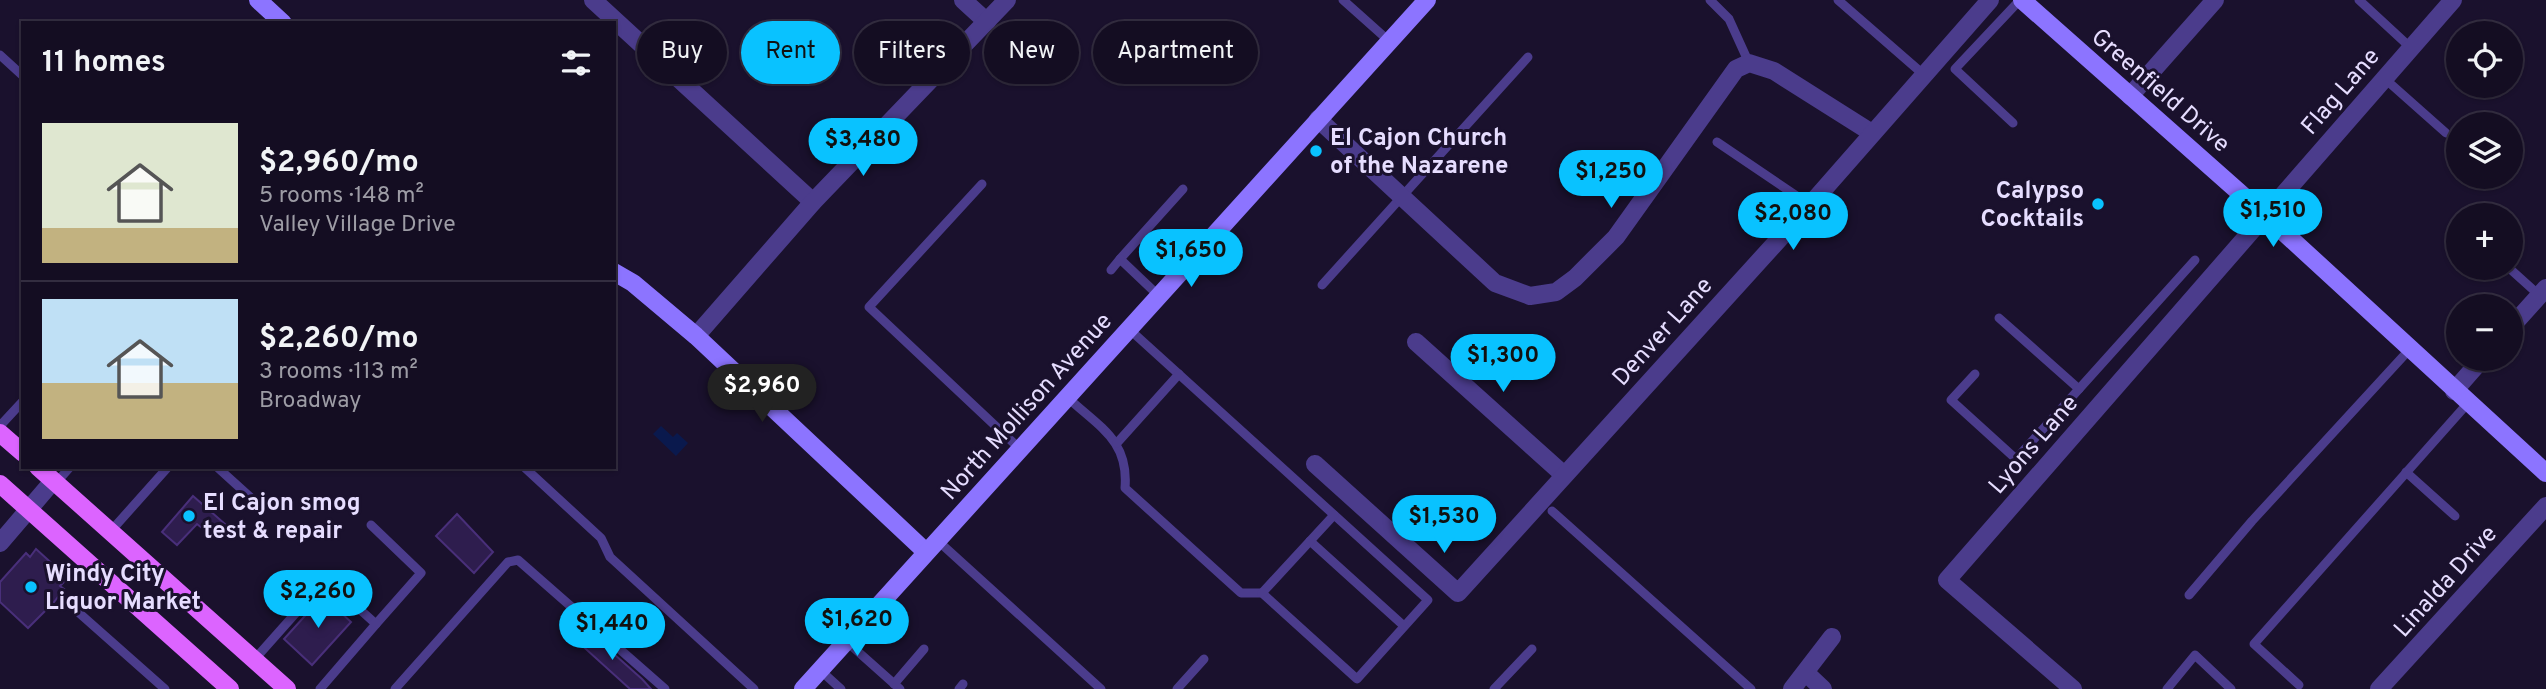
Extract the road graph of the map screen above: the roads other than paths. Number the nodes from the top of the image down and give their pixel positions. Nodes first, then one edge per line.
1 (258, 0) edge
2 (593, 0) edge
3 (963, 0) edge
4 (1007, 0) edge
5 (1343, 0) edge
6 (1427, 0) edge
7 (1710, 0) edge
8 (1838, 0) edge
9 (1990, 0) edge
10 (2021, 0) edge
11 (2215, 0) edge
12 (2358, 0) edge
13 (2453, 0) edge
14 (281, 21) edge
15 (616, 21) edge
16 (616, 21) edge
17 (986, 21) edge
18 (988, 21) edge
19 (984, 25) edge
20 (1389, 41) junction
21 (2411, 48) junction
22 (0, 55) edge
23 (1528, 57) dead end
24 (1749, 63) junction
25 (21, 74) edge
26 (1923, 74) junction
27 (2384, 78) junction
28 (2130, 96) junction
29 (1318, 119) junction
30 (2013, 123) dead end
31 (1872, 133) junction
32 (2446, 133) dead end
33 (1717, 142) dead end
34 (982, 184) dead end
35 (1183, 189) dead end
36 (1401, 196) junction
37 (813, 202) junction
38 (1810, 205) junction
39 (2266, 216) junction
40 (1121, 259) junction
41 (2195, 260) dead end
42 (1111, 270) dead end
43 (616, 273) edge
44 (2523, 278) edge
45 (1322, 285) dead end
46 (2543, 292) edge
47 (1158, 296) junction
48 (2523, 314) edge
49 (1999, 318) dead end
50 (1129, 329) junction
51 (696, 336) junction
52 (1416, 342) dead end
53 (2409, 350) junction
54 (2472, 371) edge
55 (1179, 374) junction
56 (1975, 374) dead end
57 (2079, 389) junction
58 (2454, 391) junction
59 (1067, 397) junction
60 (21, 403) edge
61 (2468, 403) junction
62 (0, 426) edge
63 (0, 433) edge
64 (1117, 443) junction
65 (1020, 449) junction
66 (21, 451) edge
67 (1315, 464) dead end
68 (40, 469) edge
69 (68, 469) edge
70 (166, 469) edge
71 (219, 469) edge
72 (526, 469) edge
73 (2406, 472) junction
74 (2546, 473) edge
75 (1564, 475) junction
76 (55, 482) junction
77 (0, 484) edge
78 (2546, 506) edge
79 (261, 507) dead end
80 (29, 509) junction
81 (1552, 511) dead end
82 (1334, 514) junction
83 (2455, 516) dead end
84 (371, 525) dead end
85 (110, 532) junction
86 (1310, 541) junction
87 (0, 543) edge
88 (932, 546) junction
89 (1262, 593) junction
90 (2189, 595) dead end
91 (78, 612) dead end
92 (376, 624) junction
93 (1404, 626) junction
94 (1832, 637) dead end
95 (846, 641) junction
96 (924, 649) dead end
97 (1532, 649) dead end
98 (1204, 659) dead end
99 (254, 660) junction
100 (820, 670) junction
101 (1806, 673) junction
102 (2299, 685) dead end
103 (897, 687) edge
104 (1094, 687) edge
105 (165, 689) edge
106 (230, 689) edge
107 (287, 689) edge
108 (320, 689) edge
109 (395, 689) edge
110 (665, 689) edge
111 (754, 689) edge
112 (803, 689) edge
113 (841, 689) edge
114 (1177, 689) edge
115 (1494, 689) edge
116 (1751, 689) edge
117 (1791, 689) edge
118 (1824, 689) edge
119 (2073, 689) edge
120 (2167, 689) edge
121 (2231, 689) edge
122 (2379, 689) edge

1 - 14 main road
2 - 15 street
3 - 17 street
4 - 18 street
5 - 20 lane
6 - 20 main road, North Mollison Avenue
7 - 24 lane
8 - 26 lane
9 - 26 street, Denver Lane
10 - 28 main road, Greenfield Drive
10 - 30 lane
11 - 28 street
12 - 21 lane
13 - 21 street, Flag Lane
16 - 37 street
19 - 37 street
20 - 29 main road, North Mollison Avenue
21 - 27 street, Flag Lane
22 - 25 lane
23 - 36 lane
24 - 31 street
24 - 36 street
26 - 31 street, Denver Lane
27 - 32 lane
27 - 39 street, Flag Lane
28 - 39 main road, Greenfield Drive
29 - 36 street
29 - 47 main road, North Mollison Avenue
31 - 38 street, Denver Lane
33 - 38 lane
34 - 65 lane
35 - 40 lane
36 - 45 lane
37 - 51 street
38 - 75 street, Denver Lane
39 - 53 main road, Greenfield Drive
39 - 119 street, Lyons Lane
40 - 42 lane
40 - 47 lane
41 - 57 lane
43 - 51 main road
44 - 46 lane
46 - 48 street
47 - 50 main road, North Mollison Avenue
49 - 57 lane
50 - 55 lane
50 - 59 main road, North Mollison Avenue
51 - 88 main road
52 - 75 street
53 - 58 main road, Greenfield Drive
53 - 90 lane
54 - 58 street
55 - 64 lane
55 - 82 lane
56 - 57 lane
58 - 61 main road, Greenfield Drive
59 - 64 lane
59 - 65 main road, North Mollison Avenue
60 - 62 lane
61 - 73 lane
61 - 74 main road, Greenfield Drive
63 - 66 main road
64 - 89 lane
65 - 88 main road, North Mollison Avenue
67 - 75 street, Denver Lane
68 - 76 main road
69 - 76 lane
70 - 85 lane
71 - 79 lane
72 - 111 lane
73 - 83 lane
73 - 102 lane
76 - 80 street
76 - 85 main road
77 - 80 main road
78 - 122 street, Linalda Drive
80 - 87 street
80 - 106 main road
81 - 116 lane
82 - 86 lane
82 - 93 lane
84 - 92 lane
85 - 99 main road
86 - 89 lane
86 - 93 lane
88 - 95 main road, North Mollison Avenue
88 - 104 lane
89 - 93 lane
91 - 105 lane
92 - 99 lane
92 - 108 lane
94 - 101 street
95 - 100 main road, North Mollison Avenue
95 - 103 lane
96 - 103 lane
97 - 115 lane
98 - 114 lane
99 - 107 main road
100 - 112 main road, North Mollison Avenue
100 - 113 lane
101 - 117 street
101 - 118 street
109 - 110 lane
120 - 121 lane

